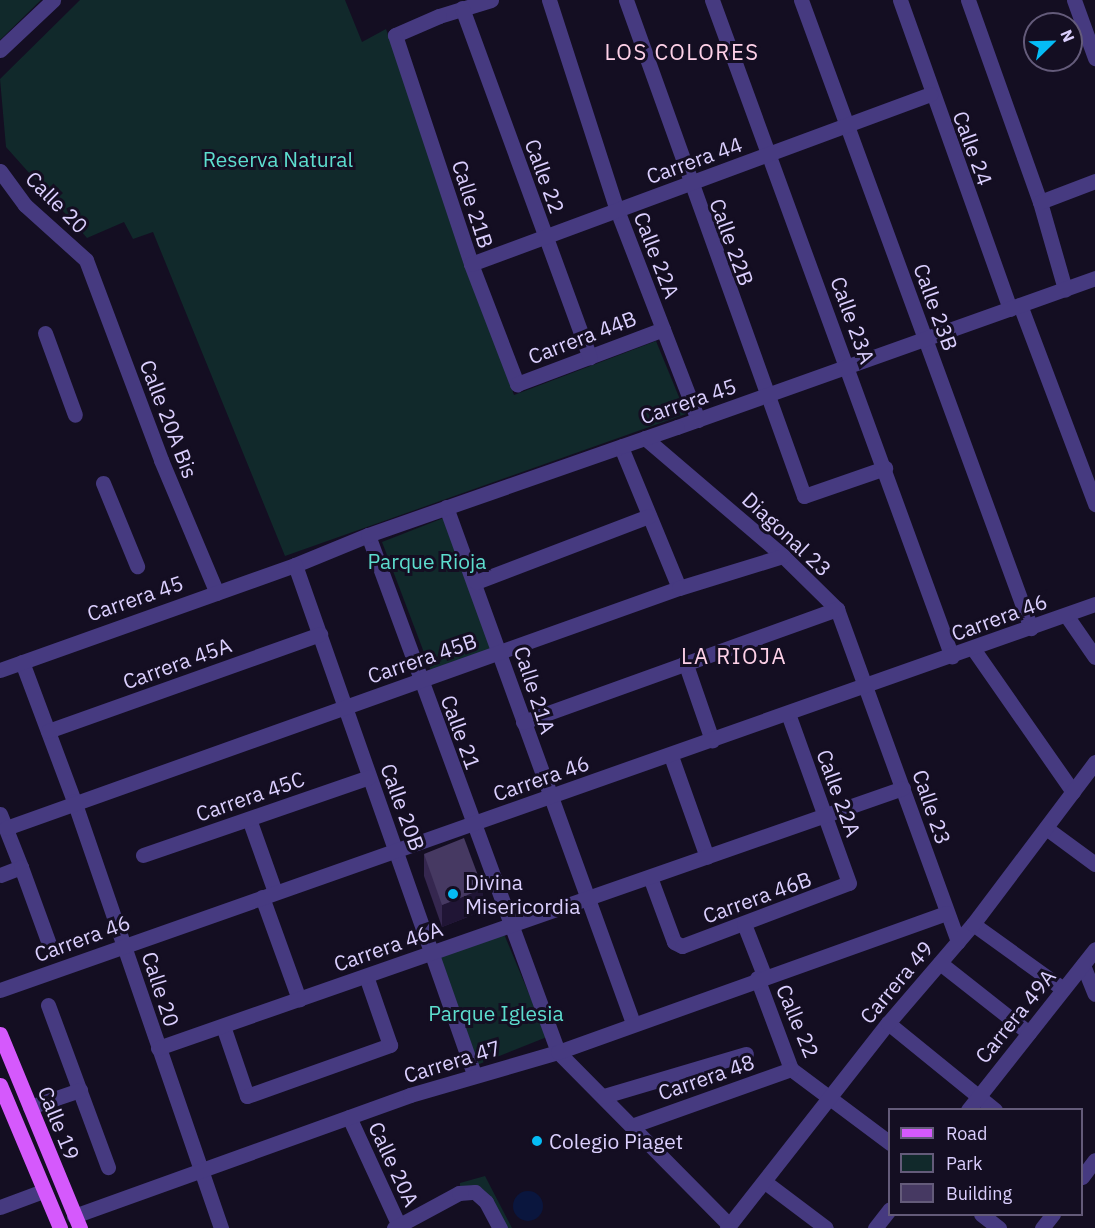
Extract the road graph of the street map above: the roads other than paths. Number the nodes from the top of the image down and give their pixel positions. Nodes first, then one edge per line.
1 (53, 0) edge
2 (491, 0) edge
3 (549, 0) edge
4 (626, 0) edge
5 (712, 0) edge
6 (801, 0) edge
7 (900, 0) edge
8 (968, 0) edge
9 (1074, 0) edge
10 (462, 8) junction
11 (0, 50) edge
12 (1095, 58) edge
13 (931, 94) junction
14 (847, 126) junction
15 (769, 155) junction
16 (0, 171) edge
17 (1095, 181) edge
18 (689, 184) junction
19 (1040, 202) junction
20 (617, 210) junction
21 (545, 237) junction
22 (86, 260) joint
23 (471, 264) junction
24 (1095, 278) edge
25 (1065, 289) junction
26 (1015, 307) junction
27 (663, 329) junction
28 (45, 333) dead end
29 (926, 339) junction
30 (590, 357) junction
31 (849, 367) junction
32 (517, 384) joint
33 (767, 396) junction
34 (75, 416) dead end
35 (698, 420) junction
36 (645, 438) dead end
37 (622, 447) junction
38 (885, 468) junction
39 (103, 483) dead end
40 (1095, 504) edge
41 (446, 507) junction
42 (649, 516) junction
43 (368, 535) junction
44 (783, 556) junction
45 (137, 566) dead end
46 (289, 567) junction
47 (476, 582) junction
48 (679, 588) junction
49 (217, 593) junction
50 (1095, 604) edge
51 (837, 609) junction
52 (1066, 615) junction
53 (1031, 628) junction
54 (320, 634) junction
55 (974, 650) junction
56 (502, 653) junction
57 (952, 657) junction
58 (1095, 657) edge
59 (22, 662) junction
60 (685, 662) junction
61 (0, 670) edge
62 (419, 680) junction
63 (866, 686) junction
64 (345, 706) junction
65 (788, 714) junction
66 (523, 722) junction
67 (48, 731) junction
68 (712, 740) junction
69 (671, 756) junction
70 (1095, 762) edge
71 (369, 777) junction
72 (903, 788) junction
73 (1073, 792) junction
74 (549, 798) junction
75 (74, 801) junction
76 (825, 816) junction
77 (249, 819) junction
78 (3, 821) edge
79 (472, 824) junction
80 (1046, 828) junction
81 (396, 849) junction
82 (143, 855) dead end
83 (707, 857) junction
84 (1095, 864) edge
85 (21, 867) junction
86 (0, 875) edge
87 (650, 876) junction
88 (846, 886) joint
89 (268, 894) junction
90 (586, 899) junction
91 (946, 913) junction
92 (744, 924) junction
93 (973, 924) junction
94 (509, 926) junction
95 (958, 942) junction
96 (124, 944) junction
97 (50, 945) dead end
98 (1095, 949) edge
99 (433, 953) junction
100 (940, 963) junction
101 (1083, 965) junction
102 (366, 976) junction
103 (760, 976) junction
104 (1063, 989) junction
105 (0, 990) edge
106 (1095, 994) edge
107 (299, 999) junction
108 (48, 1005) dead end
109 (633, 1023) junction
110 (888, 1023) junction
111 (223, 1026) junction
112 (1029, 1033) junction
113 (0, 1034) edge
114 (158, 1048) junction
115 (558, 1052) junction
116 (746, 1054) dead end
117 (791, 1069) junction
118 (474, 1074) junction
119 (0, 1086) edge
120 (80, 1090) junction
121 (604, 1096) junction
122 (978, 1096) junction
123 (831, 1097) junction
124 (30, 1107) junction
125 (969, 1108) edge
126 (993, 1108) edge
127 (349, 1117) junction
128 (634, 1125) junction
129 (888, 1141) edge
130 (1095, 1160) edge
131 (108, 1167) dead end
132 (200, 1172) junction
133 (1083, 1176) edge
134 (765, 1182) junction
135 (43, 1191) junction
136 (0, 1207) edge
137 (888, 1212) edge
138 (982, 1216) edge
139 (1052, 1216) edge
140 (77, 1222) edge
141 (398, 1227) edge
142 (728, 1227) edge
143 (60, 1228) edge
144 (221, 1228) edge
145 (500, 1228) edge
146 (826, 1228) edge
147 (875, 1228) edge
148 (999, 1228) edge
149 (1042, 1228) edge

1 - 11 street
2 - 10 street
3 - 20 street, Calle 22A
4 - 18 street, Calle 22B
5 - 15 street, Calle 23A
6 - 14 street, Calle 23B
7 - 13 street, Calle 24
8 - 19 street
9 - 12 street
10 - 21 street, Calle 22
10 - 23 street, Calle 21B
13 - 14 street, Carrera 44
13 - 26 street, Calle 24
14 - 15 street, Carrera 44
14 - 29 street, Calle 23B
15 - 18 street, Carrera 44
15 - 31 street, Calle 23A
16 - 22 street, Calle 20
17 - 19 street
18 - 20 street, Carrera 44
18 - 33 street, Calle 22B
19 - 25 street
20 - 21 street, Carrera 44
20 - 27 street, Calle 22A
21 - 23 street, Carrera 44
21 - 30 street, Calle 22
22 - 49 street, Calle 20A Bis
23 - 32 street, Calle 21B
24 - 25 street, Carrera 45
25 - 26 street, Carrera 45
26 - 29 street, Carrera 45
26 - 40 street, Calle 24
27 - 30 street, Carrera 44B
27 - 35 street, Calle 22A
28 - 34 street
29 - 31 street, Carrera 45
29 - 53 street, Calle 23B
30 - 32 street, Carrera 44B
31 - 33 street, Carrera 45
31 - 38 street, Calle 23A
33 - 35 street, Carrera 45
33 - 38 street, Calle 22B
35 - 37 street, Carrera 45, bridge
36 - 44 street, Diagonal 23
37 - 41 street, Carrera 45
37 - 42 street
38 - 57 street, Calle 23A
39 - 45 street
41 - 43 street, Carrera 45
41 - 47 street, Calle 21A
42 - 47 street
42 - 48 street
43 - 46 street, Carrera 45
43 - 62 street, Calle 21
44 - 48 street, Carrera 45B
44 - 51 street, Diagonal 23
46 - 49 street, Carrera 45
46 - 54 street, Calle 20B
47 - 56 street, Calle 21A
48 - 56 street, Carrera 45B
49 - 59 street, Carrera 45
50 - 52 street, Carrera 46
51 - 60 street
51 - 63 street, Diagonal 23
52 - 53 street, Carrera 46
52 - 58 street
53 - 55 street, Carrera 46
54 - 64 street, Calle 20B
54 - 67 street, Carrera 45A
55 - 57 street, Carrera 46
55 - 73 street
56 - 62 street, Carrera 45B
56 - 66 street, Calle 21A
57 - 63 street, Carrera 46
59 - 61 street, Carrera 45
59 - 67 street, Calle 20
60 - 66 street
60 - 68 street
62 - 64 street, Carrera 45B
62 - 79 street, Calle 21
63 - 65 street, Carrera 46
63 - 72 street, Calle 23
64 - 71 street, Calle 20B
64 - 75 street, Carrera 45B
65 - 68 street, Carrera 46
65 - 76 street, Calle 22A
66 - 74 street, Calle 21A
67 - 75 street, Calle 20
68 - 69 street, Carrera 46
69 - 74 street, Carrera 46
69 - 83 street
70 - 73 street, Carrera 49
71 - 77 street, Carrera 45C
71 - 81 street, Calle 20B
72 - 76 street, Carrera 46A
72 - 91 street, Calle 23
73 - 80 street, Carrera 49
74 - 79 street, Carrera 46
74 - 90 street, Calle 21A
75 - 78 street, Carrera 45B
75 - 96 street, Calle 20
76 - 83 street, Carrera 46A
76 - 88 street, Calle 22A
77 - 82 street, Carrera 45C
77 - 89 street
78 - 85 street
79 - 81 street, Carrera 46
79 - 94 street, Calle 21
80 - 84 street
80 - 93 street, Carrera 49
81 - 89 street, Carrera 46
81 - 99 street, Calle 20B
83 - 87 street, Carrera 46A
85 - 86 street
85 - 97 street
87 - 90 street, Carrera 46A
87 - 92 street, Carrera 46B
88 - 92 street, Carrera 46B
89 - 96 street, Carrera 46
89 - 107 street
90 - 94 street, Carrera 46A
90 - 109 street, Calle 21A
91 - 95 street, Calle 23
91 - 103 street, Carrera 47
92 - 103 street, Calle 22
93 - 95 street, Carrera 49
93 - 104 street
94 - 99 street, Carrera 46A
94 - 115 street, Calle 21
95 - 100 street, Carrera 49
96 - 105 street, Carrera 46
96 - 114 street, Calle 20
98 - 101 street, Carrera 49A
99 - 102 street, Carrera 46A
99 - 118 street, Calle 20B
100 - 110 street, Carrera 49
100 - 112 street
101 - 104 street, Carrera 49A
101 - 106 street
102 - 107 street, Carrera 46A
102 - 111 street
103 - 109 street, Carrera 47
103 - 117 street, Calle 22
104 - 112 street, Carrera 49A
107 - 111 street, Carrera 46A
108 - 120 street
109 - 115 street, Carrera 47
110 - 122 street
110 - 123 street, Carrera 49
111 - 114 street, Carrera 46A
112 - 122 street, Carrera 49A
113 - 124 main road, Calle 19
114 - 132 street, Calle 20
115 - 118 street, Carrera 47
115 - 121 street, Calle 21
116 - 121 street
117 - 123 street, Calle 22
117 - 128 street, Carrera 48
118 - 127 street, Carrera 47
119 - 135 main road, Calle 19
120 - 124 street
120 - 131 street
121 - 128 street, Calle 21
122 - 125 street, Carrera 49A
122 - 126 street
123 - 129 street, Calle 22
123 - 134 street, Carrera 49
124 - 140 main road, Calle 19
127 - 132 street, Carrera 47
127 - 141 street, Calle 20A
128 - 142 street, Calle 21
130 - 133 street
132 - 140 street, Carrera 47
132 - 144 street, Calle 20
134 - 142 street, Carrera 49
134 - 146 street
135 - 136 street
135 - 143 main road, Calle 19
137 - 147 street
138 - 148 street
139 - 149 street
141 - 145 street

